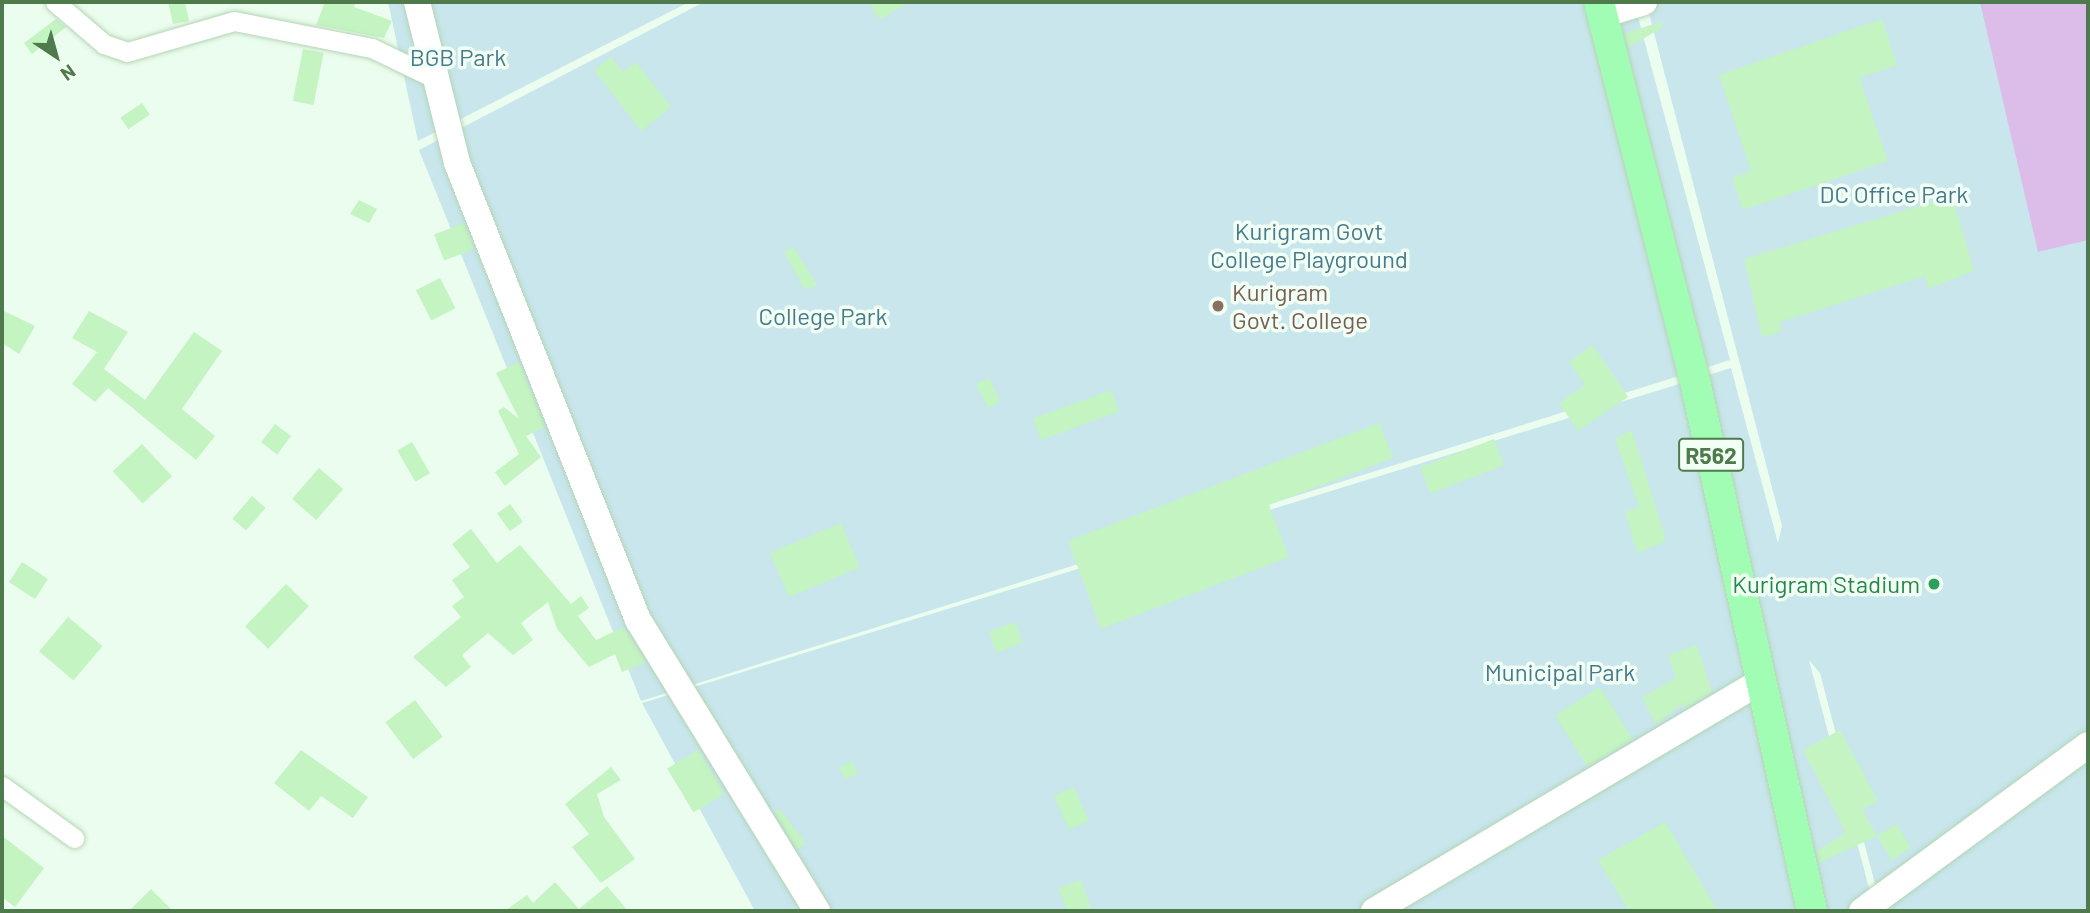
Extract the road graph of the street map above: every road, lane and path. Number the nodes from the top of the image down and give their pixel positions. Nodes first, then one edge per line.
1 (55, 2) edge
2 (417, 2) edge
3 (1644, 2) edge
4 (1601, 8) edge
5 (436, 79) junction
6 (1758, 683) junction
7 (2088, 745) edge
8 (2, 786) edge
9 (74, 838) dead end
10 (817, 911) edge
11 (1374, 911) edge
12 (1812, 911) edge
13 (1862, 911) edge

1 - 5 street
2 - 5 street
3 - 4 street
4 - 6 main road, R562
5 - 10 street
6 - 11 street
6 - 12 main road, R562
7 - 13 street
8 - 9 street

